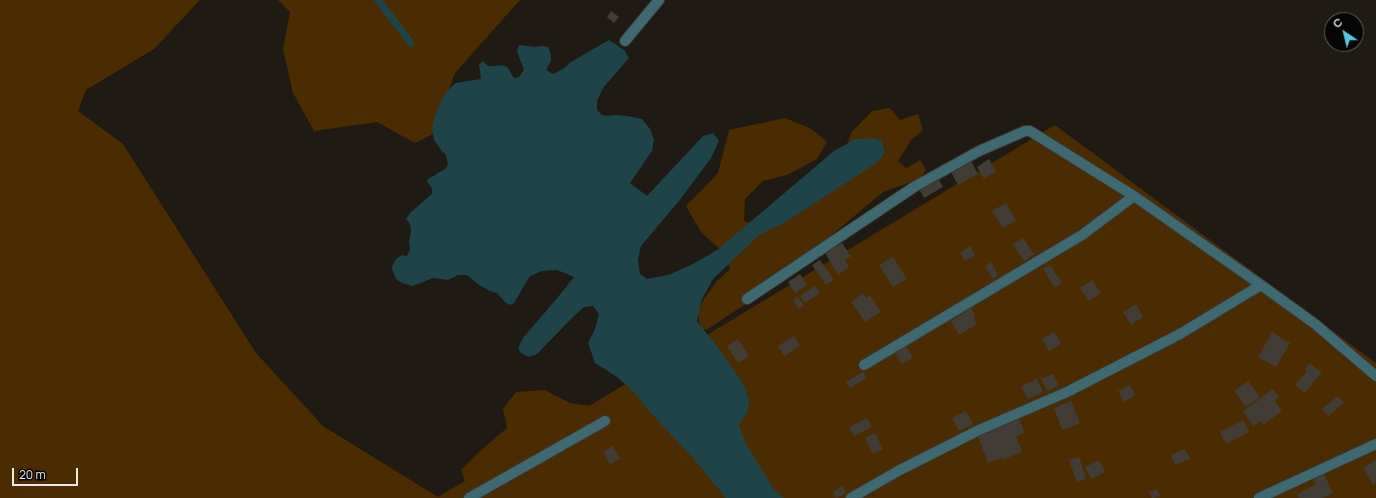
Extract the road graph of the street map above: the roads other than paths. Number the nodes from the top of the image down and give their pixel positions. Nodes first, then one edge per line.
1 (659, 0) edge
2 (625, 41) dead end
3 (1134, 196) junction
4 (1261, 285) junction
5 (747, 299) dead end
6 (864, 365) dead end
7 (1376, 376) edge
8 (605, 421) dead end
9 (1376, 444) edge
10 (468, 498) edge
11 (851, 498) edge
12 (1259, 498) edge

1 - 2 lane
3 - 4 lane
3 - 5 lane
3 - 6 lane
4 - 7 lane
4 - 11 lane
8 - 10 lane
9 - 12 lane

